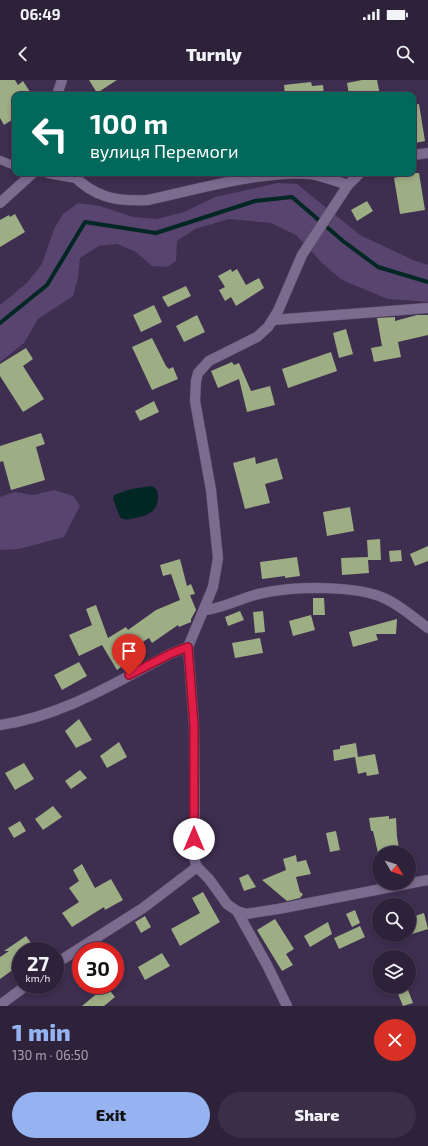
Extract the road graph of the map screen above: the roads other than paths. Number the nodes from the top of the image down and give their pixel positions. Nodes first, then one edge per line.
1 (62, 80) edge
2 (58, 92) edge
3 (428, 153) edge
4 (416, 155) edge
5 (0, 160) edge
6 (12, 165) edge
7 (30, 176) edge
8 (73, 176) edge
9 (271, 176) edge
10 (320, 176) edge
11 (357, 176) edge
12 (348, 185) junction
13 (0, 203) edge
14 (428, 308) edge
15 (273, 320) junction
16 (204, 610) junction
17 (428, 628) edge
18 (188, 647) junction
19 (0, 726) edge
20 (197, 867) junction
21 (428, 880) edge
22 (234, 909) junction
23 (64, 958) edge
24 (15, 994) edge
25 (0, 1005) edge
26 (287, 1006) edge

1 - 2 street
3 - 4 street
5 - 6 lane
7 - 13 street
8 - 9 street
10 - 12 street
11 - 12 street
12 - 15 street
14 - 15 street
15 - 16 street
16 - 17 street
16 - 18 street
18 - 19 street
18 - 20 street
20 - 22 street
20 - 23 street
21 - 22 street
22 - 26 street
24 - 25 street

